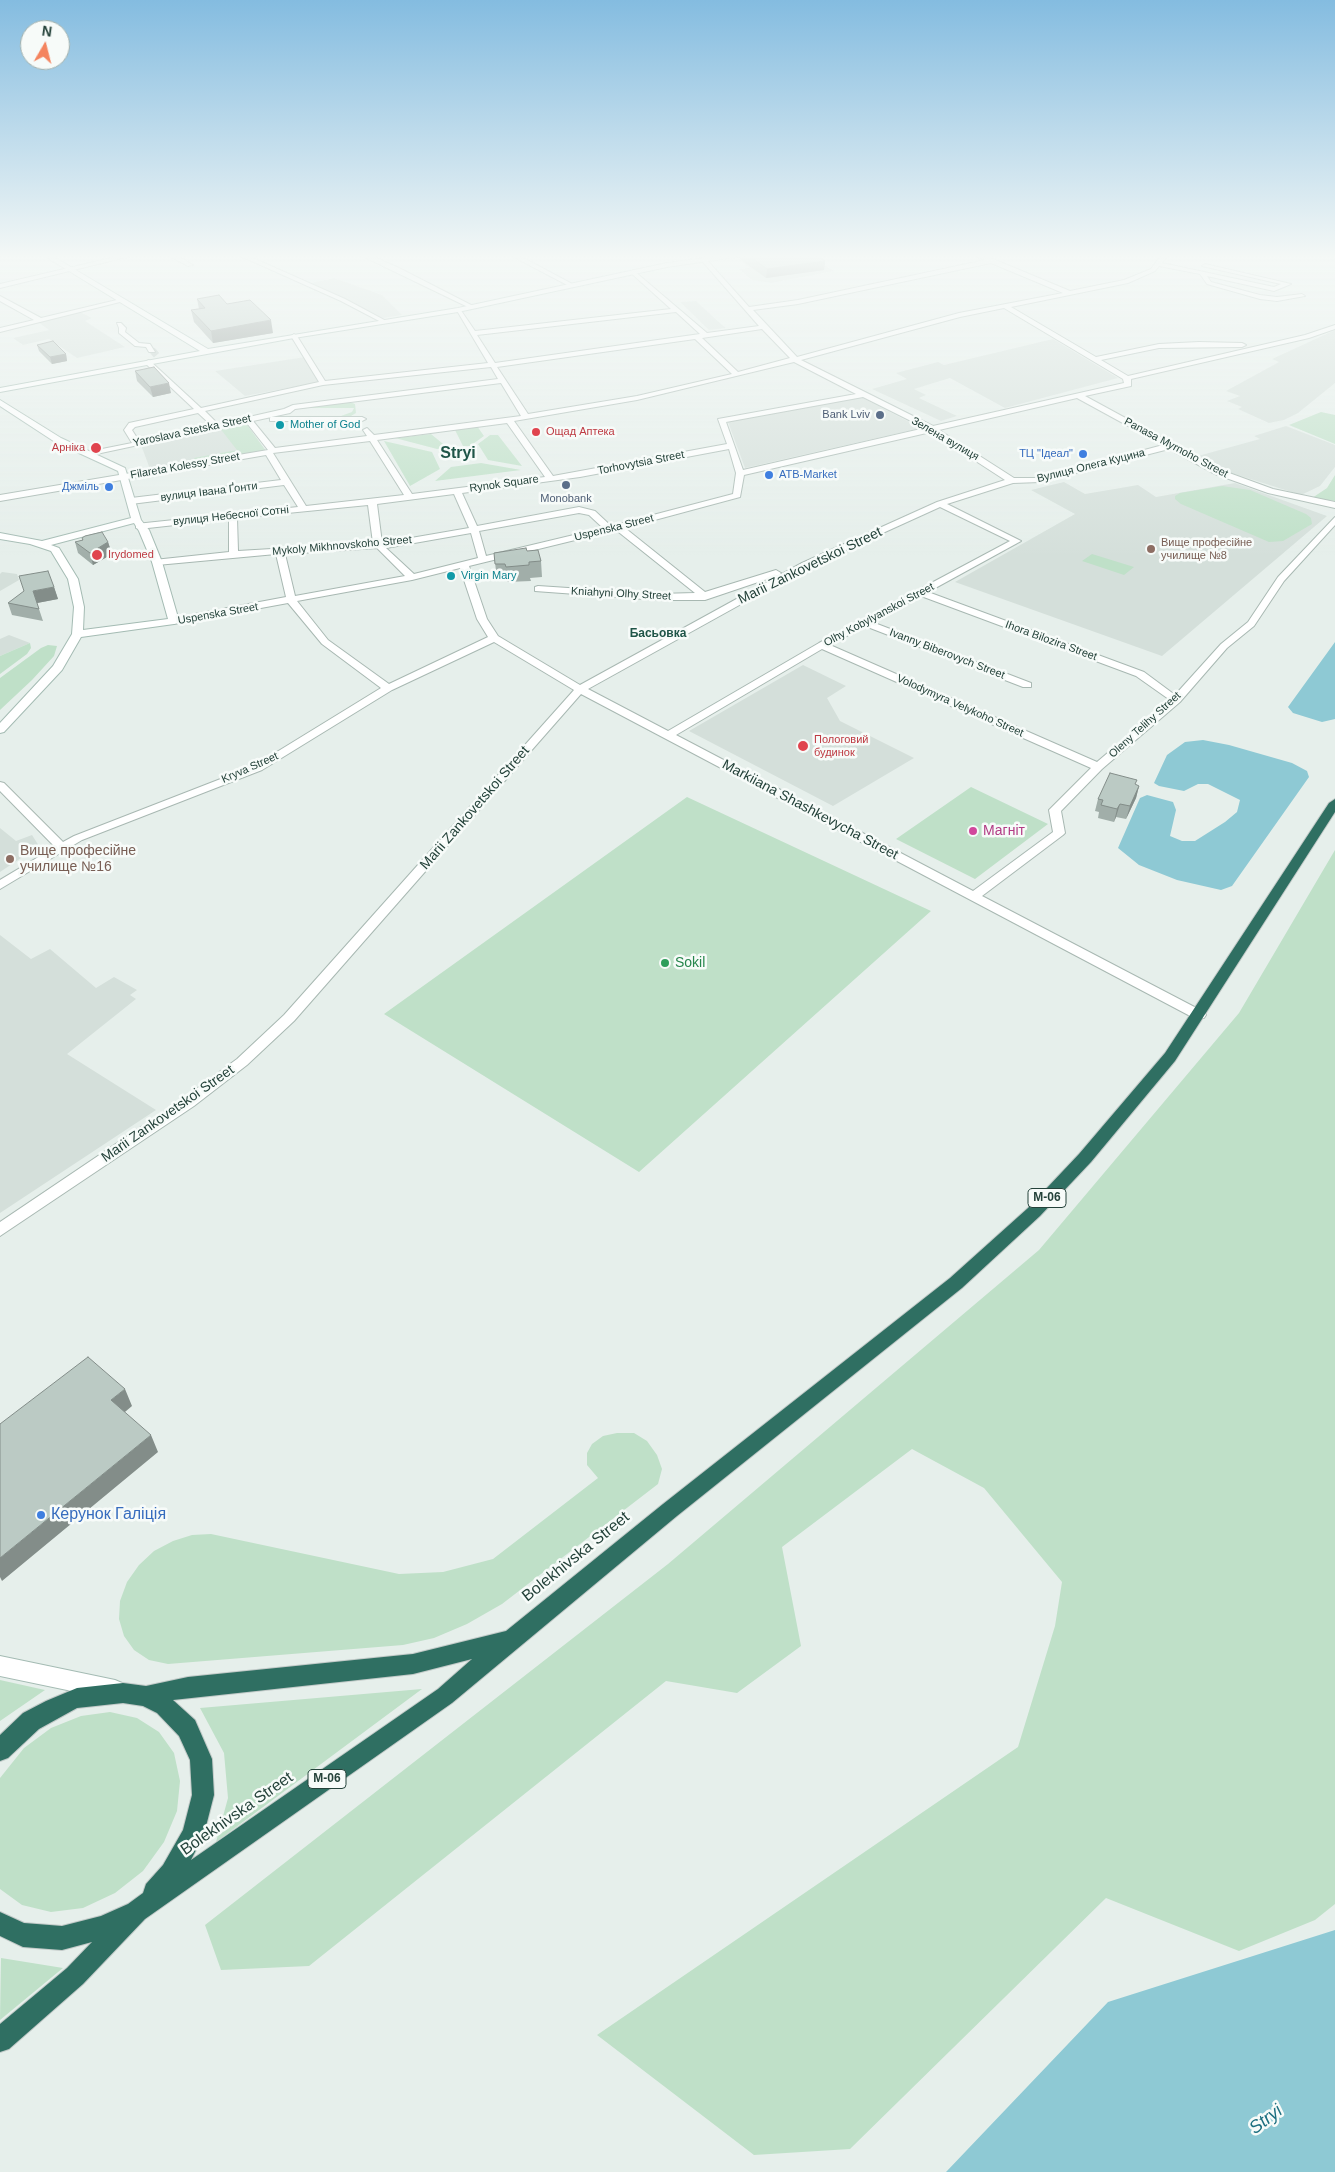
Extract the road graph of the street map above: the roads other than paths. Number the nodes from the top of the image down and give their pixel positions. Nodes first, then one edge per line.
1 (165, 355) edge
2 (306, 355) edge
3 (487, 355) edge
4 (563, 355) edge
5 (717, 355) edge
6 (791, 355) edge
7 (809, 355) edge
8 (1089, 355) edge
9 (1113, 355) edge
10 (1224, 355) edge
11 (157, 356) joint
12 (795, 359) junction
13 (1095, 359) junction
14 (149, 362) junction
15 (493, 365) junction
16 (737, 374) junction
17 (404, 376) junction
18 (503, 381) junction
19 (1127, 381) junction
20 (323, 383) junction
21 (16, 387) junction
22 (0, 390) edge
23 (278, 392) junction
24 (410, 393) junction
25 (0, 394) edge
26 (864, 395) junction
27 (1079, 396) junction
28 (358, 400) junction
29 (0, 402) edge
30 (293, 407) junction
31 (198, 409) junction
32 (525, 416) junction
33 (247, 419) junction
34 (362, 419) junction
35 (509, 420) junction
36 (216, 426) junction
37 (932, 429) junction
38 (370, 437) junction
39 (136, 443) junction
40 (732, 446) junction
41 (1170, 446) junction
42 (270, 451) junction
43 (90, 454) junction
44 (740, 473) junction
45 (125, 476) junction
46 (550, 478) junction
47 (1012, 481) junction
48 (288, 482) junction
49 (457, 491) junction
50 (409, 497) junction
51 (0, 498) edge
52 (131, 502) junction
53 (372, 502) junction
54 (940, 504) junction
55 (1335, 505) edge
56 (303, 509) junction
57 (233, 517) junction
58 (1335, 520) edge
59 (137, 523) junction
60 (614, 528) junction
61 (475, 531) junction
62 (0, 536) edge
63 (42, 544) junction
64 (378, 545) junction
65 (56, 550) junction
66 (280, 552) junction
67 (234, 554) junction
68 (483, 560) junction
69 (157, 562) junction
70 (812, 562) junction
71 (464, 565) junction
72 (412, 577) junction
73 (538, 589) dead end
74 (921, 593) junction
75 (703, 596) junction
76 (292, 601) junction
77 (727, 607) junction
78 (174, 621) junction
79 (866, 623) junction
80 (77, 634) junction
81 (494, 638) junction
82 (822, 646) junction
83 (1027, 685) dead end
84 (388, 688) junction
85 (580, 689) junction
86 (1176, 700) junction
87 (0, 730) edge
88 (668, 735) junction
89 (1098, 767) junction
90 (0, 785) edge
91 (1335, 803) edge
92 (61, 847) junction
93 (0, 886) edge
94 (975, 895) junction
95 (1199, 1015) junction
96 (0, 1230) edge
97 (511, 1640) junction
98 (0, 1666) edge
99 (146, 1696) junction
100 (0, 1750) edge
101 (137, 1911) junction
102 (0, 1924) edge
103 (0, 2040) edge

1 - 11 main road
2 - 20 street
3 - 15 street
4 - 15 street
5 - 16 street
6 - 12 street, Зелена вулиця
7 - 12 street
8 - 13 street
9 - 13 street
10 - 19 street
11 - 14 main road
12 - 16 street
12 - 26 street, Зелена вулиця
13 - 19 street
14 - 21 main road
14 - 31 street
15 - 17 street
15 - 18 street
16 - 32 street
17 - 20 street
17 - 24 street
18 - 24 street, Yaroslava Stetska Street
18 - 32 street
19 - 27 street
20 - 23 street
21 - 22 main road
21 - 25 main road
23 - 30 street
23 - 31 street
24 - 28 street, Yaroslava Stetska Street
26 - 37 street, Зелена вулиця
26 - 40 street
27 - 37 street
27 - 41 street, Panasa Myrnoho Street
28 - 30 street, Yaroslava Stetska Street
28 - 34 street
29 - 43 main road
30 - 33 street, Yaroslava Stetska Street
31 - 36 street
31 - 39 street
32 - 35 street
33 - 34 street
33 - 36 street, Yaroslava Stetska Street
33 - 42 street
34 - 38 street
35 - 38 street
35 - 46 street, Rynok Square
36 - 39 street, Yaroslava Stetska Street
37 - 44 street
37 - 47 street, Зелена вулиця
38 - 42 street, Filareta Kolessy Street
38 - 50 street
39 - 43 street, Yaroslava Stetska Street
40 - 44 street
40 - 46 street, Torhovytsia Street
41 - 47 street, Вулиця Олега Куцина
41 - 55 street, Panasa Myrnoho Street
42 - 45 street, Filareta Kolessy Street
42 - 48 street
43 - 45 main road
44 - 60 street, Uspenska Street
45 - 51 street, Filareta Kolessy Street
45 - 52 main road
46 - 49 street, Rynok Square
47 - 54 street, Marii Zankovetskoi Street
48 - 52 street, вулиця Івана Ґонти
48 - 56 street
49 - 50 street, Rynok Square
49 - 61 street
50 - 53 street, вулиця Небесної Сотні
52 - 59 main road
53 - 56 street, вулиця Небесної Сотні
53 - 64 street
54 - 70 street, Marii Zankovetskoi Street
54 - 74 street, Olhy Kobylyanskoi Street
56 - 57 street, вулиця Небесної Сотні
57 - 59 street, вулиця Небесної Сотні
57 - 67 street
58 - 86 street, Oleny Telihy Street
59 - 63 main road, вулиця Небесної Сотні
59 - 65 main road, вулиця Небесної Сотні
59 - 69 main road
60 - 61 street, Mykoly Mikhnovskoho Street
60 - 68 street, Uspenska Street
60 - 75 street, Mykoly Mikhnovskoho Street
61 - 64 street, Mykoly Mikhnovskoho Street
61 - 68 street
62 - 63 main road
63 - 65 main road
64 - 66 street, Mykoly Mikhnovskoho Street
64 - 72 street
65 - 80 main road
66 - 67 street, Mykoly Mikhnovskoho Street
66 - 76 street
67 - 69 street, Mykoly Mikhnovskoho Street
68 - 71 street, Uspenska Street
69 - 78 main road
70 - 75 street
70 - 77 street, Marii Zankovetskoi Street
71 - 72 street, Uspenska Street
71 - 81 street, Markiiana Shashkevycha Street
72 - 76 street, Uspenska Street
73 - 75 street, Kniahyni Olhy Street
74 - 79 street, Olhy Kobylyanskoi Street
74 - 86 street, Ihora Bilozira Street
75 - 77 street
76 - 78 street, Uspenska Street
76 - 84 street
77 - 85 street, Marii Zankovetskoi Street
78 - 80 main road, Uspenska Street
79 - 82 street, Olhy Kobylyanskoi Street
79 - 83 street, Ivanny Biberovych Street
80 - 87 main road
81 - 84 street, Kryva Street
81 - 85 street, Markiiana Shashkevycha Street
82 - 88 street, Olhy Kobylyanskoi Street
82 - 89 street, Volodymyra Velykoho Street
84 - 92 street, Kryva Street
85 - 88 street, Markiiana Shashkevycha Street
85 - 96 street, Marii Zankovetskoi Street
86 - 89 street, Oleny Telihy Street
88 - 94 street, Markiiana Shashkevycha Street
89 - 94 street, Oleny Telihy Street
90 - 92 street
91 - 95 highway, М-06
92 - 93 street, Kryva Street
94 - 95 street, Markiiana Shashkevycha Street
95 - 97 highway, Bolekhivska Street / М-06
97 - 99 highway, Bolekhivska Street / М-06
97 - 101 highway, Bolekhivska Street / М-06
98 - 99 main road, Bolekhivska Street
99 - 100 highway, М-06
99 - 101 highway
101 - 102 highway
101 - 103 highway, Bolekhivska Street / М-06

